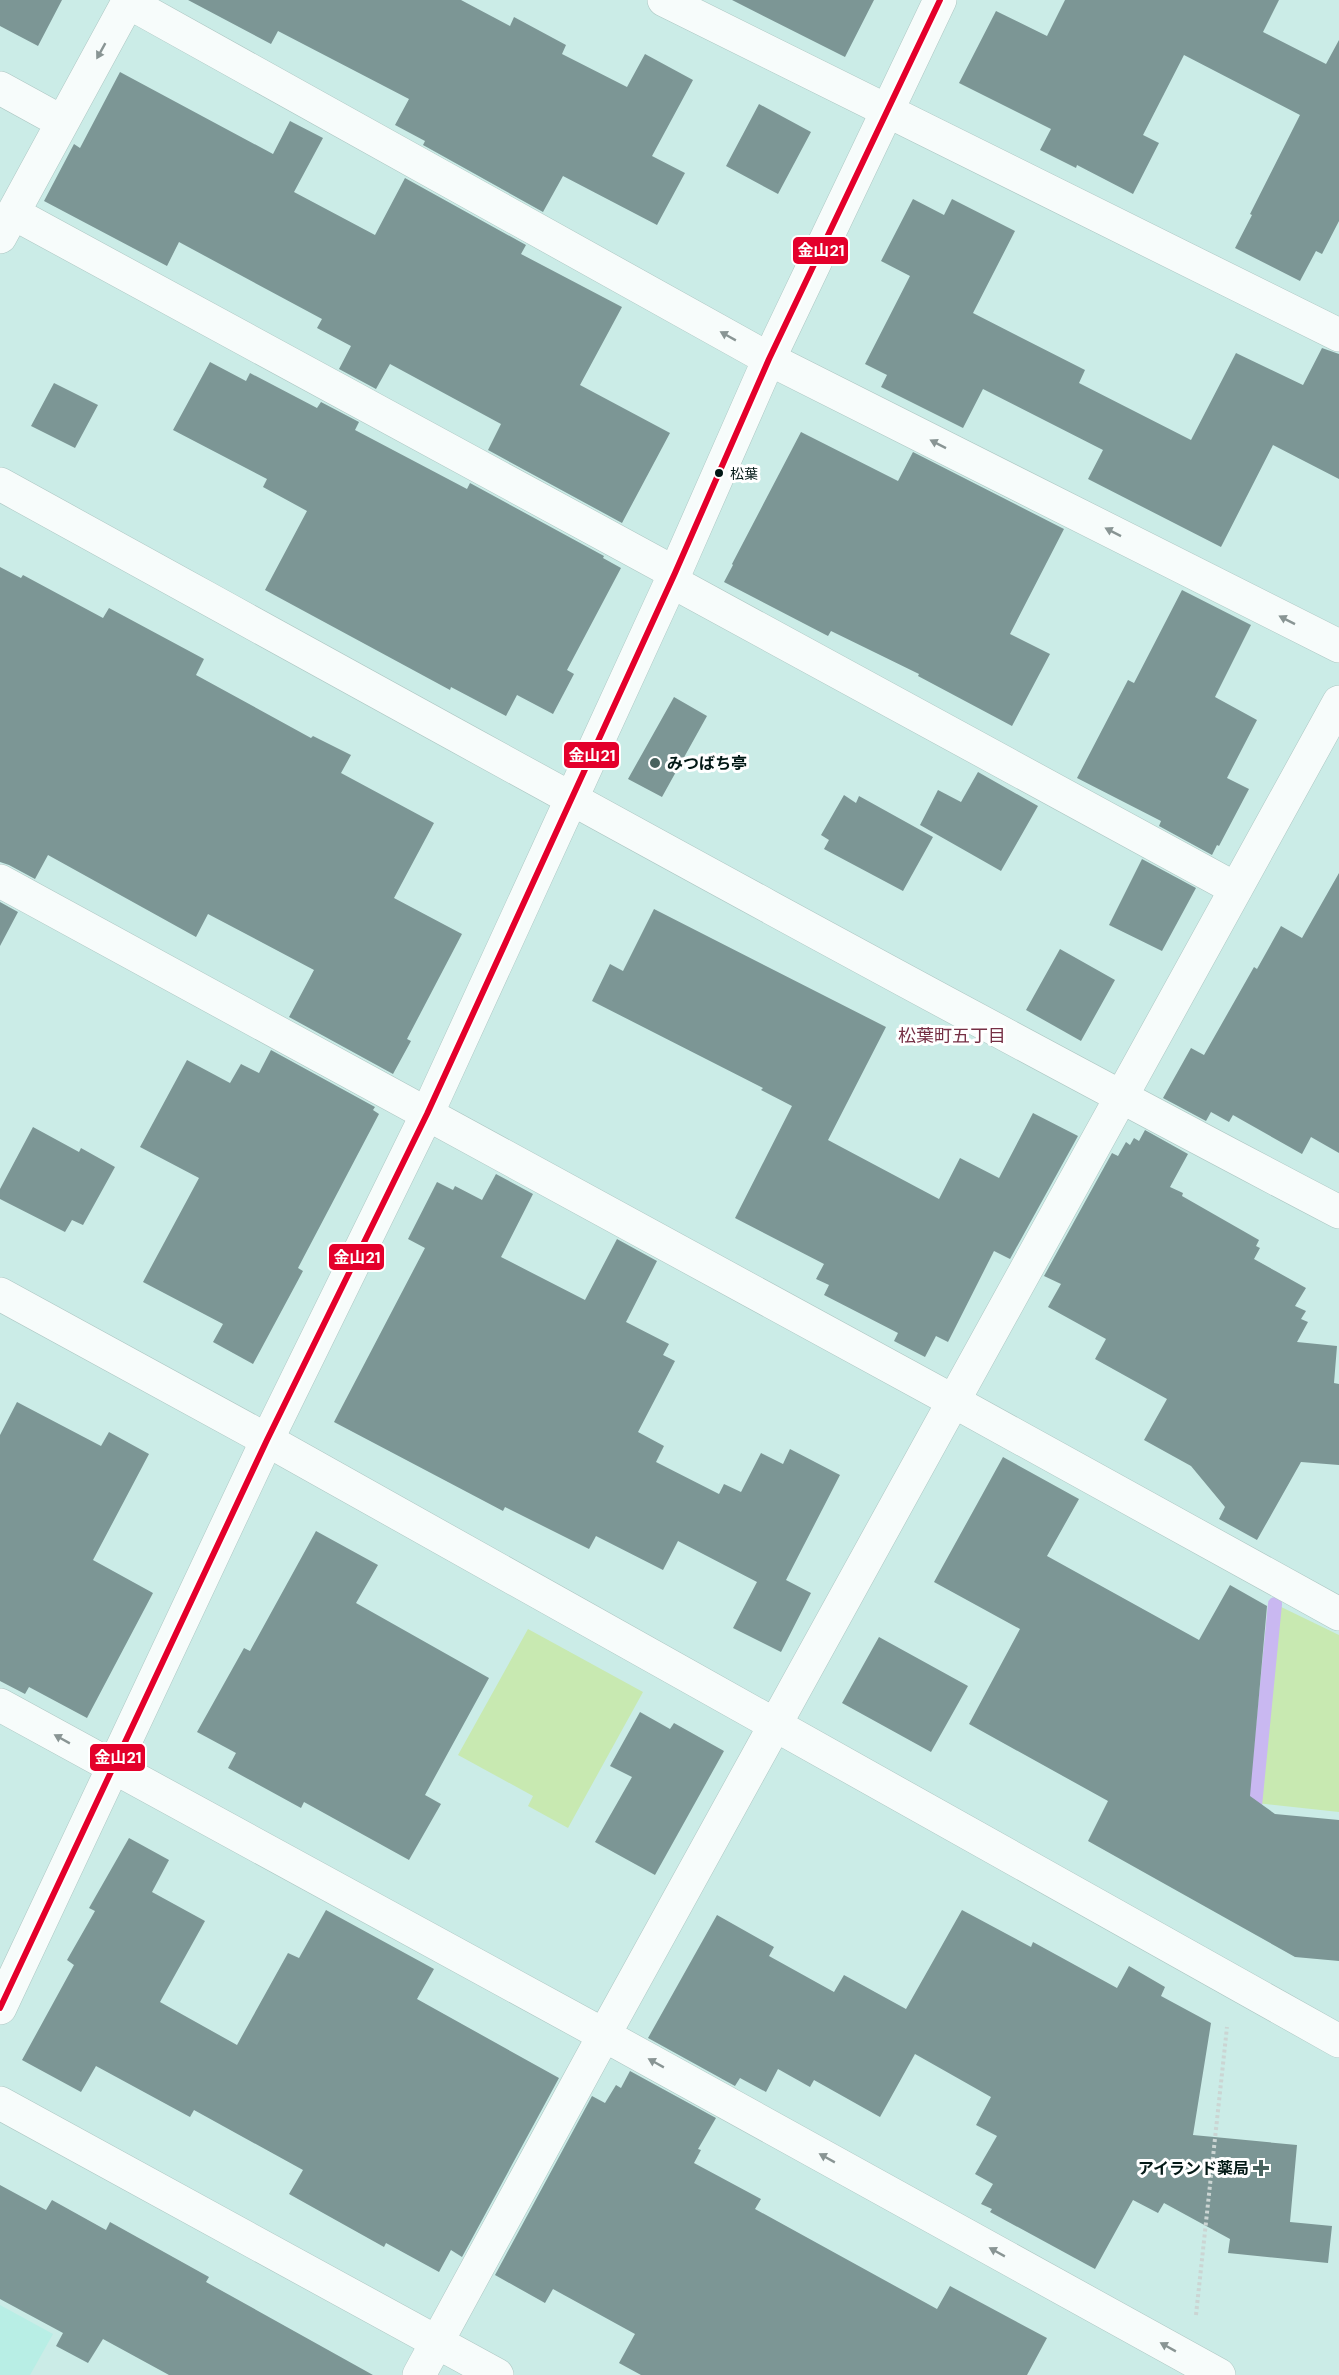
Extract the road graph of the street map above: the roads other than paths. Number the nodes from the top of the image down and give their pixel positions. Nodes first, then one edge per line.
1 (664, 0) edge
2 (940, 0) edge
3 (128, 1) edge
4 (0, 88) edge
5 (887, 111) junction
6 (62, 122) junction
7 (7, 225) edge
8 (1339, 335) edge
9 (769, 359) junction
10 (0, 484) edge
11 (673, 577) junction
12 (1339, 646) edge
13 (1339, 702) edge
14 (571, 798) junction
15 (0, 881) edge
16 (1236, 890) junction
17 (1121, 1098) junction
18 (427, 1114) junction
19 (1339, 1212) edge
20 (0, 1294) edge
21 (955, 1402) junction
22 (267, 1440) junction
23 (1339, 1614) edge
24 (0, 1705) edge
25 (776, 1725) junction
26 (113, 1767) junction
27 (0, 2008) edge
28 (604, 2035) junction
29 (1339, 2041) edge
30 (0, 2103) edge
31 (437, 2342) junction
32 (419, 2375) edge
33 (497, 2375) edge
34 (1219, 2375) edge

1 - 5 street
2 - 5 street
3 -> 6 street
9 -> 3 street
4 - 6 street
5 - 8 street
5 - 9 street
6 - 7 street
7 - 11 street
9 - 11 street
12 -> 9 street
10 - 14 street
11 - 14 street
11 - 16 street
13 - 16 street
14 - 17 street
14 - 18 street
15 - 18 street
16 - 17 street
17 - 19 street
17 - 21 street
18 - 21 street
18 - 22 street
20 - 22 street
21 - 23 street
21 - 25 street
22 - 25 street
22 - 26 street
26 -> 24 street
25 - 28 street
25 - 29 street
26 - 27 street
26 - 28 street
28 - 31 street
34 -> 28 street
30 - 31 street
31 - 32 street
31 - 33 street

